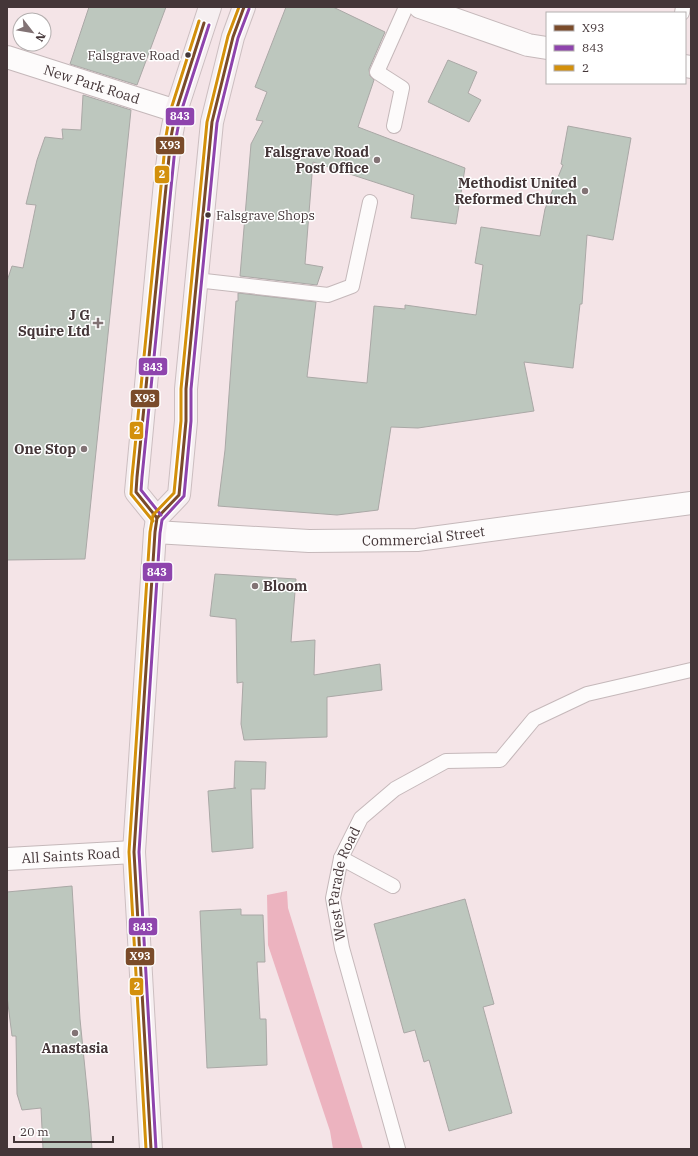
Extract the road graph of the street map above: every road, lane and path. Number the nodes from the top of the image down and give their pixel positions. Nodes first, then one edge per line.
1 (210, 7) edge
2 (244, 7) edge
3 (406, 7) edge
4 (420, 7) edge
5 (546, 48) edge
6 (7, 57) edge
7 (176, 111) junction
8 (394, 126) dead end
9 (370, 202) dead end
10 (196, 280) junction
11 (691, 502) edge
12 (156, 525) junction
13 (691, 670) edge
14 (134, 852) junction
15 (341, 858) junction
16 (7, 859) edge
17 (393, 886) dead end
18 (151, 1149) edge
19 (398, 1149) edge

1 - 7 highway
2 - 10 highway
3 - 8 lane
4 - 5 street
6 - 7 street, New Park Road
7 - 12 highway
9 - 10 lane
10 - 12 highway
11 - 12 street, Commercial Street
12 - 14 highway
13 - 15 lane, West Parade Road
14 - 16 street, All Saints Road
14 - 18 highway
15 - 17 lane
15 - 19 lane, West Parade Road

